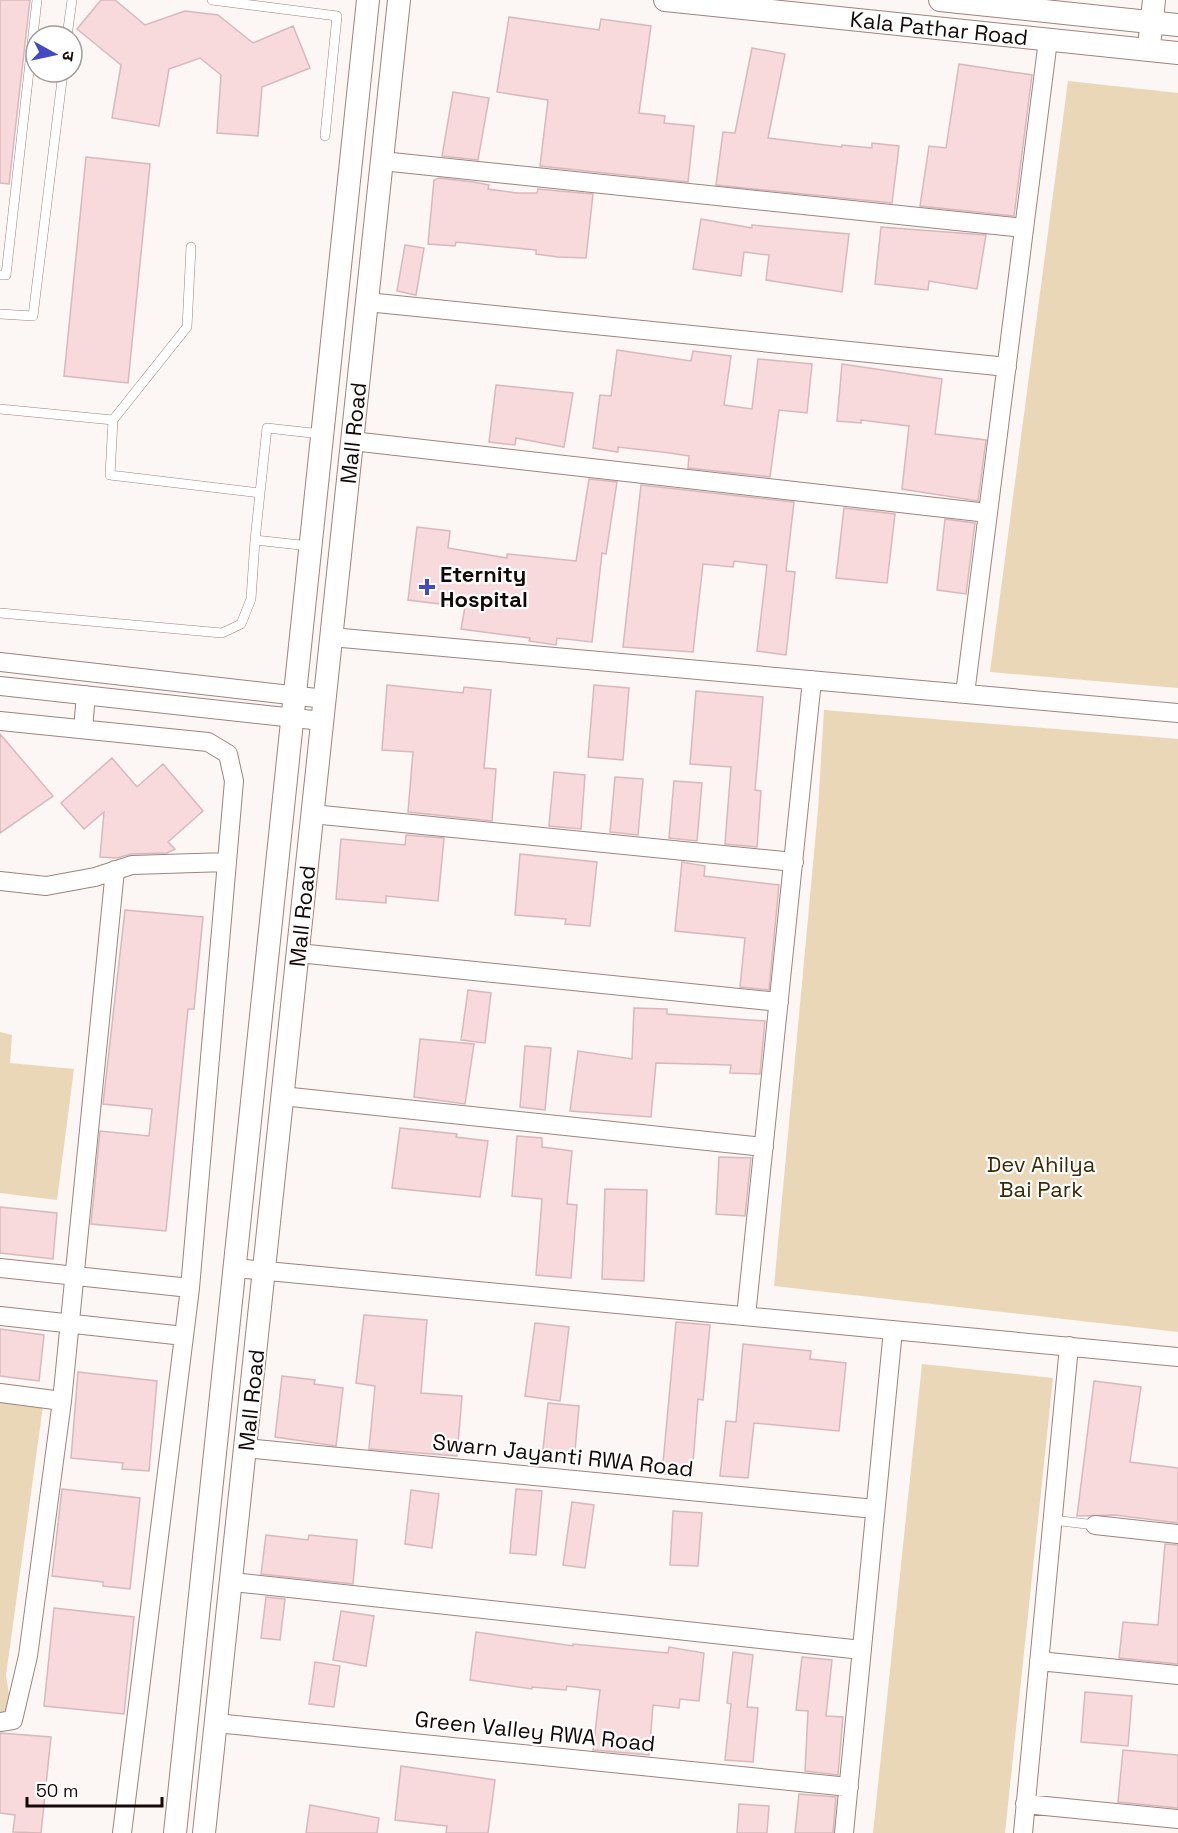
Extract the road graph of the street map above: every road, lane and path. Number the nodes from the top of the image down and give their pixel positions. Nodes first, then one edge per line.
1 (37, 0) edge
2 (72, 0) edge
3 (212, 0) edge
4 (368, 0) edge
5 (399, 0) edge
6 (665, 0) edge
7 (940, 0) edge
8 (980, 2) edge
9 (1042, 5) edge
10 (1122, 9) edge
11 (1153, 11) edge
12 (69, 24) edge
13 (1178, 25) edge
14 (1048, 40) junction
15 (1118, 47) junction
16 (1149, 50) junction
17 (1178, 53) edge
18 (62, 84) edge
19 (325, 136) dead end
20 (382, 161) junction
21 (1024, 228) junction
22 (191, 247) dead end
23 (0, 275) edge
24 (367, 302) junction
25 (0, 314) edge
26 (1006, 367) junction
27 (0, 410) edge
28 (113, 420) junction
29 (321, 434) junction
30 (352, 441) junction
31 (260, 493) junction
32 (988, 513) junction
33 (255, 540) junction
34 (309, 546) junction
35 (0, 613) edge
36 (331, 637) junction
37 (0, 662) edge
38 (812, 680) junction
39 (0, 686) edge
40 (965, 694) junction
41 (86, 695) junction
42 (294, 707) junction
43 (324, 710) junction
44 (1178, 713) edge
45 (0, 721) edge
46 (83, 729) junction
47 (312, 814) junction
48 (227, 862) junction
49 (794, 862) junction
50 (115, 870) junction
51 (0, 881) edge
52 (298, 953) junction
53 (779, 1002) junction
54 (282, 1096) junction
55 (764, 1147) junction
56 (0, 1268) edge
57 (235, 1268) junction
58 (264, 1271) junction
59 (74, 1275) junction
60 (190, 1288) junction
61 (0, 1316) edge
62 (746, 1316) junction
63 (69, 1324) junction
64 (893, 1330) junction
65 (184, 1336) junction
66 (1070, 1346) junction
67 (1178, 1357) edge
68 (0, 1393) edge
69 (62, 1401) junction
70 (245, 1448) junction
71 (875, 1509) junction
72 (1053, 1520) junction
73 (1095, 1525) joint
74 (1178, 1534) edge
75 (233, 1582) junction
76 (862, 1650) junction
77 (1039, 1661) junction
78 (1178, 1675) edge
79 (0, 1722) edge
80 (216, 1723) junction
81 (849, 1787) junction
82 (1025, 1804) junction
83 (1178, 1819) edge
84 (122, 1833) edge
85 (175, 1833) edge
86 (204, 1833) edge
87 (844, 1833) edge
88 (1023, 1833) edge

1 - 23 lane
2 - 12 lane
3 - 19 lane
4 - 29 street, Mall Road
5 - 20 street, Mall Road
6 - 14 street, Kala Pathar Road
7 - 8 street, Kala Pathar Road
8 - 9 street, Kala Pathar Road
9 - 10 street, Kala Pathar Road
10 - 11 street, Kala Pathar Road
10 - 15 street
11 - 13 street, Kala Pathar Road
11 - 16 street
14 - 15 street, Kala Pathar Road
14 - 21 street
15 - 16 street, Kala Pathar Road
16 - 17 street, Kala Pathar Road
18 - 25 lane
20 - 21 street
20 - 24 street, Mall Road
21 - 26 street
22 - 28 lane
24 - 26 street
24 - 30 street, Mall Road
26 - 32 street
27 - 28 lane
28 - 31 lane
29 - 31 lane
29 - 34 street, Mall Road
30 - 32 street
30 - 36 street, Mall Road
31 - 33 lane
32 - 40 street
33 - 34 lane
33 - 35 lane
34 - 42 street, Mall Road
36 - 38 street
36 - 43 street, Mall Road
37 - 42 street
38 - 40 street
38 - 49 street
39 - 41 street
40 - 44 street
41 - 42 street
41 - 46 street
42 - 43 street
42 - 57 street, Mall Road
43 - 47 street, Mall Road
45 - 46 street
46 - 48 street
47 - 49 street
47 - 52 street, Mall Road
48 - 50 street
48 - 60 street
49 - 53 street
50 - 51 street
50 - 59 street
52 - 53 street
52 - 54 street, Mall Road
53 - 55 street
54 - 55 street
54 - 58 street, Mall Road
55 - 62 street
56 - 59 street
57 - 58 street
57 - 85 street, Mall Road
58 - 62 street
58 - 70 street, Mall Road
59 - 60 street
59 - 63 street
60 - 65 street
61 - 63 street
62 - 64 street
63 - 65 street
63 - 69 street
64 - 66 street
64 - 71 street
65 - 84 street
66 - 67 street
66 - 72 street
68 - 69 street
69 - 79 street
70 - 71 street, Swarn Jayanti RWA Road
70 - 75 street, Mall Road
71 - 76 street
72 - 73 lane
72 - 77 street
73 - 74 street
75 - 76 street
75 - 80 street, Mall Road
76 - 81 street
77 - 78 street
77 - 82 street
80 - 81 street, Green Valley RWA Road
80 - 86 street, Mall Road
81 - 87 street
82 - 83 street
82 - 88 street

